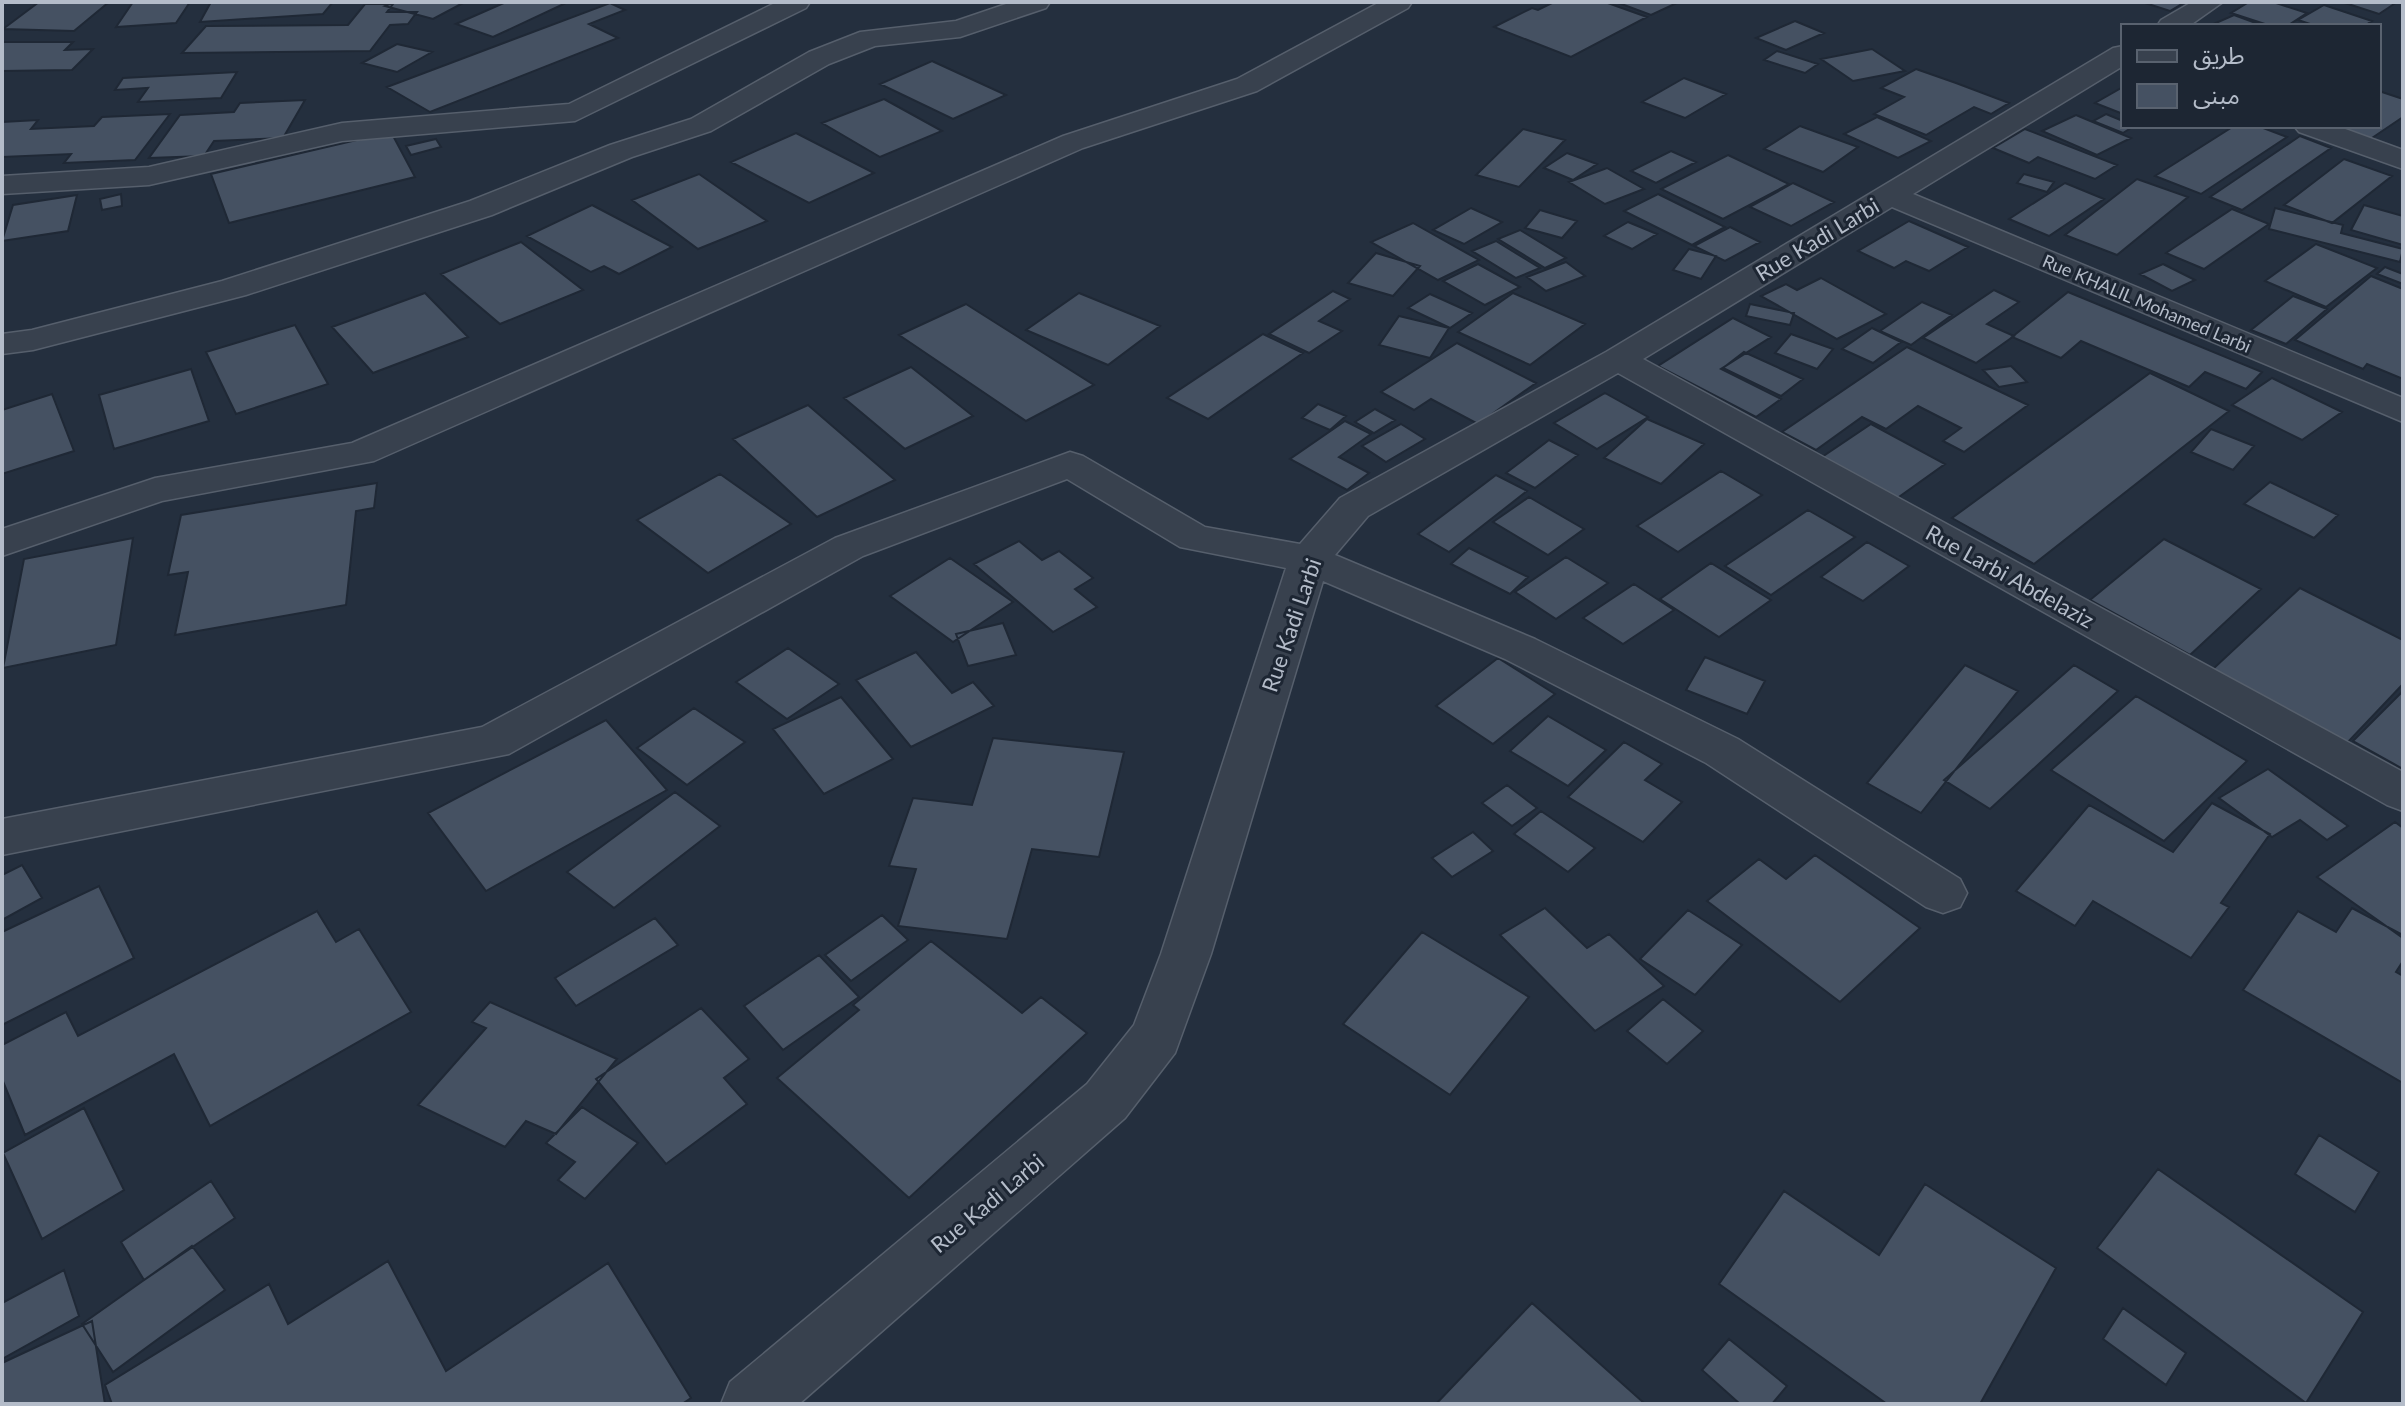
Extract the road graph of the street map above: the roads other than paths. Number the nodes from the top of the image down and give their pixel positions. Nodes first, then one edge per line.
1 (797, 2) edge
2 (1037, 2) edge
3 (1399, 2) edge
4 (2210, 2) edge
5 (2173, 24) edge
6 (2121, 57) edge
7 (2315, 128) edge
8 (2403, 160) edge
9 (2, 185) edge
10 (1890, 195) junction
11 (2, 344) edge
12 (1618, 359) junction
13 (2403, 411) edge
14 (2, 543) edge
15 (1309, 559) junction
16 (2403, 793) edge
17 (2, 837) edge
18 (1943, 893) dead end
19 (752, 1404) edge

1 - 9 street
2 - 11 street
3 - 14 street
4 - 5 street
6 - 10 street, Rue Kadi Larbi
7 - 8 street
10 - 12 street, Rue Kadi Larbi
10 - 13 street, Rue KHALIL Mohamed Larbi
12 - 15 street, Rue Kadi Larbi
12 - 16 street, Rue Larbi Abdelaziz
15 - 17 street
15 - 18 street
15 - 19 street, Rue Kadi Larbi

